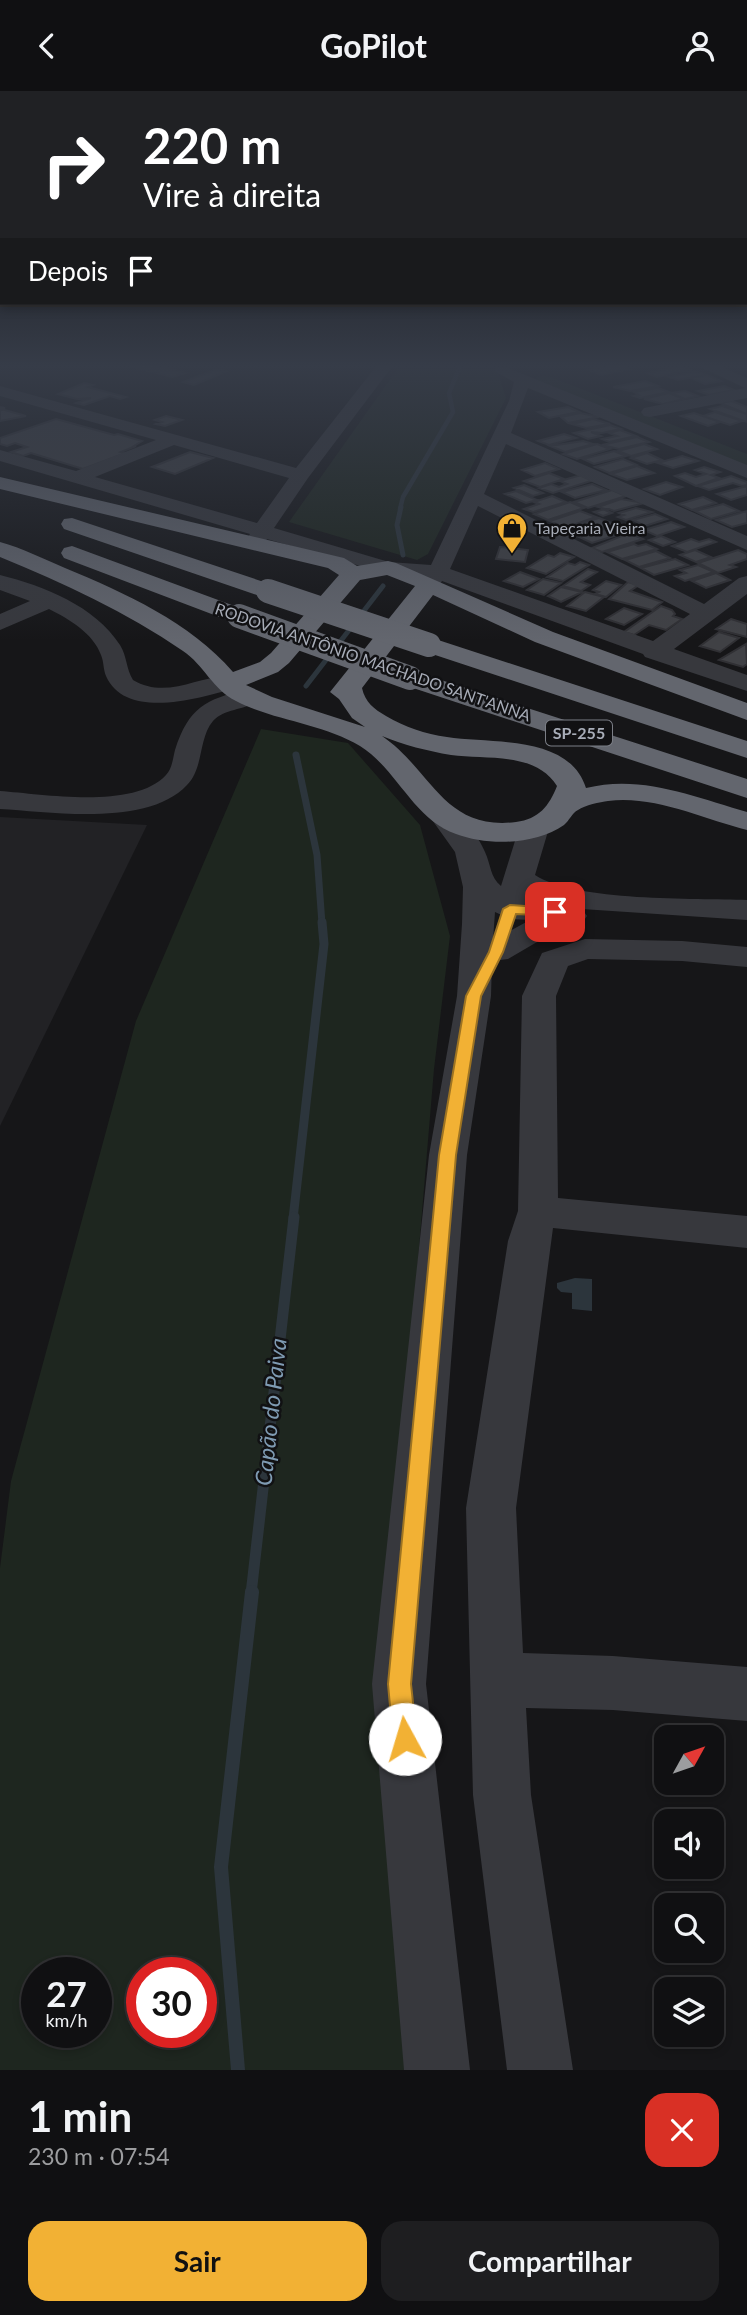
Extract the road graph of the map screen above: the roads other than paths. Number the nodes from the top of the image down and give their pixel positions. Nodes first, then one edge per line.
1 (4, 456) edge
2 (130, 456) edge
3 (232, 456) edge
4 (314, 456) edge
5 (492, 456) edge
6 (548, 456) edge
7 (709, 456) edge
8 (747, 472) edge
9 (300, 475) junction
10 (75, 478) junction
11 (0, 483) edge
12 (473, 496) junction
13 (0, 501) edge
14 (0, 529) edge
15 (259, 537) junction
16 (747, 544) edge
17 (0, 549) edge
18 (388, 568) junction
19 (353, 573) junction
20 (433, 578) junction
21 (0, 582) edge
22 (747, 583) edge
23 (50, 600) junction
24 (705, 613) junction
25 (0, 623) edge
26 (654, 652) junction
27 (747, 683) edge
28 (349, 688) junction
29 (237, 690) junction
30 (286, 710) junction
31 (747, 712) edge
32 (747, 750) edge
33 (747, 789) edge
34 (0, 800) edge
35 (565, 804) junction
36 (444, 817) junction
37 (747, 821) edge
38 (534, 828) junction
39 (518, 877) junction
40 (478, 883) junction
41 (651, 907) junction
42 (510, 909) junction
43 (747, 910) edge
44 (577, 914) junction
45 (496, 952) junction
46 (747, 957) edge
47 (474, 996) junction
48 (538, 1210) junction
49 (747, 1232) edge
50 (498, 1680) junction
51 (747, 1694) edge
52 (437, 2070) edge
53 (540, 2070) edge

1 - 10 street
2 - 10 street
3 - 9 street
4 - 9 street
5 - 12 street
6 - 16 street
7 - 8 street
9 - 15 street
10 - 15 street
11 - 15 highway
12 - 20 street
12 - 24 street
13 - 32 highway, RODOVIA ANTÔNIO MACHADO SANT'ANNA / SP-255, bridge
14 - 33 highway, RODOVIA ANTÔNIO MACHADO SANT'ANNA / SP-255, bridge
15 - 18 street
15 - 19 highway
17 - 29 highway
18 - 19 highway
18 - 20 highway
19 - 29 highway
20 - 26 street
20 - 28 highway
20 - 31 highway
21 - 23 street
22 - 24 street
23 - 25 street
23 - 29 street
24 - 26 street
26 - 27 street
28 - 30 highway
28 - 35 highway
29 - 30 highway
29 - 34 street
30 - 36 highway
35 - 37 highway
35 - 38 highway
36 - 38 highway
36 - 40 street
38 - 39 street
39 - 41 street
39 - 42 street
40 - 42 street
40 - 47 street
41 - 43 street
41 - 44 street
42 - 44 street
42 - 45 street
44 - 45 street
45 - 47 street
46 - 48 street
47 - 52 street
48 - 49 street
48 - 50 street
50 - 51 street
50 - 53 street

